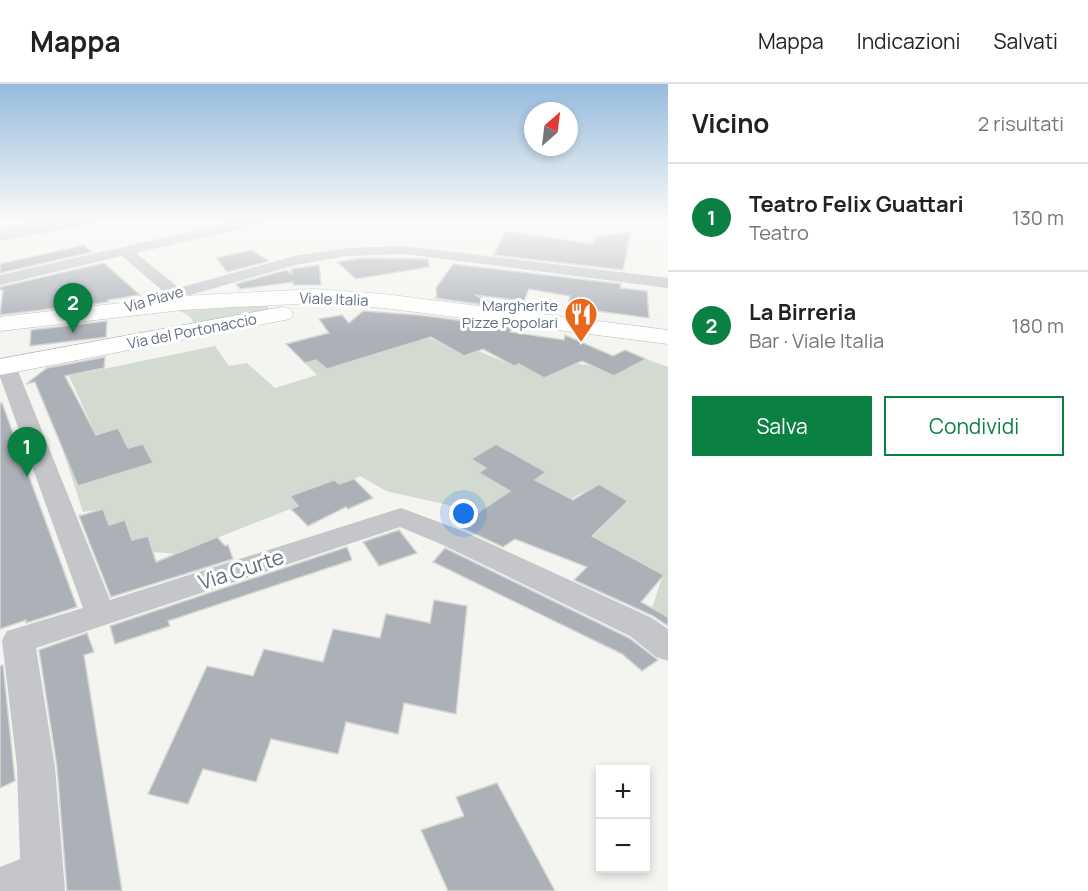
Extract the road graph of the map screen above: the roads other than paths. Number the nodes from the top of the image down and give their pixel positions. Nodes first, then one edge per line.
1 (95, 258) edge
2 (132, 258) edge
3 (317, 258) edge
4 (468, 258) edge
5 (0, 279) edge
6 (668, 282) edge
7 (178, 298) junction
8 (384, 301) joint
9 (270, 307) junction
10 (103, 314) junction
11 (0, 324) edge
12 (180, 334) junction
13 (668, 337) edge
14 (3, 367) edge
15 (101, 615) junction
16 (668, 647) edge
17 (42, 881) edge
18 (0, 889) edge

1 - 5 street
2 - 7 street
3 - 7 street, Via Piave
4 - 6 street, Via Piave
7 - 9 main road
7 - 10 main road
8 - 9 main road, Via del Portonaccio
8 - 13 main road, Viale Italia
9 - 12 main road, Via del Portonaccio
10 - 11 main road
10 - 12 main road
12 - 14 main road, Via del Portonaccio
14 - 15 street
15 - 16 street, Via Curte
15 - 17 street, Via Curte
17 - 18 street

